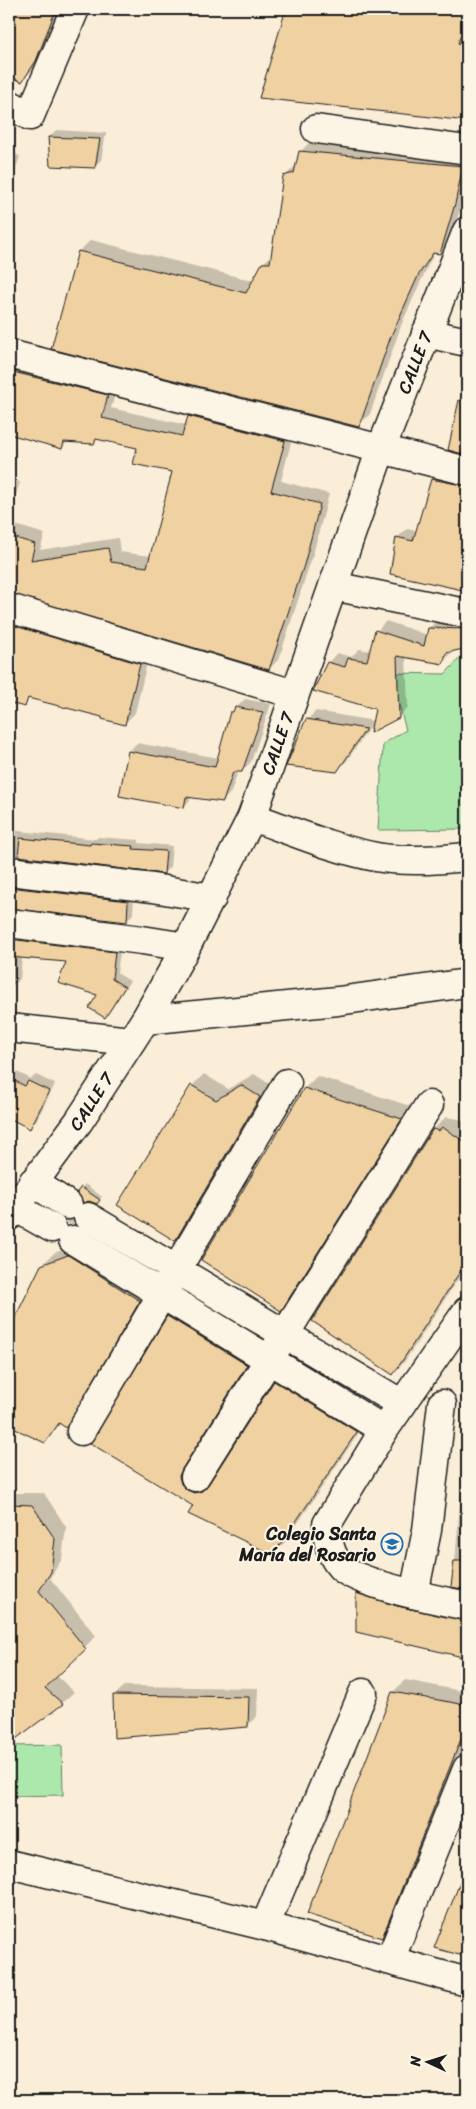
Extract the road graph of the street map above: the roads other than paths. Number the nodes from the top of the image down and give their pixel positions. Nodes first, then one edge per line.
1 (75, 9) edge
2 (9, 104) edge
3 (316, 130) dead end
4 (467, 150) edge
5 (467, 231) edge
6 (426, 333) junction
7 (467, 342) edge
8 (9, 354) edge
9 (381, 449) junction
10 (467, 471) edge
11 (333, 586) junction
12 (9, 608) edge
13 (465, 613) dead end
14 (291, 704) junction
15 (252, 817) junction
16 (467, 857) edge
17 (9, 871) edge
18 (212, 898) junction
19 (9, 923) edge
20 (186, 948) junction
21 (467, 983) edge
22 (9, 1028) edge
23 (138, 1030) junction
24 (287, 1083) dead end
25 (429, 1105) dead end
26 (33, 1182) junction
27 (12, 1211) edge
28 (176, 1270) junction
29 (162, 1294) junction
30 (467, 1311) edge
31 (285, 1334) junction
32 (269, 1359) junction
33 (402, 1404) junction
34 (442, 1404) dead end
35 (384, 1430) junction
36 (81, 1432) dead end
37 (195, 1477) dead end
38 (414, 1594) junction
39 (467, 1606) edge
40 (363, 1693) dead end
41 (467, 1769) edge
42 (9, 1864) edge
43 (264, 1926) junction
44 (390, 1960) junction
45 (467, 1982) edge

1 - 2 street
3 - 4 street
5 - 6 street, CALLE 7
6 - 7 street
6 - 9 street, CALLE 7
8 - 9 street
9 - 10 street
9 - 11 street, CALLE 7
11 - 13 street
11 - 14 street, CALLE 7
12 - 14 street
14 - 15 street, CALLE 7
15 - 16 street
15 - 18 street, CALLE 7
17 - 18 street
18 - 20 street, CALLE 7
19 - 20 street
20 - 23 street, CALLE 7
21 - 23 street
22 - 23 street
23 - 26 street, CALLE 7
24 - 28 street
25 - 31 street
26 - 27 street, CALLE 7
26 - 28 street
27 - 29 street
28 - 29 street
28 - 31 street
29 - 32 street
29 - 36 street
30 - 33 street
31 - 32 street
31 - 33 street
32 - 35 street
32 - 37 street
33 - 35 street
34 - 38 street
35 - 38 street
38 - 39 street
40 - 43 street
41 - 44 street
42 - 43 street
43 - 44 street
44 - 45 street

